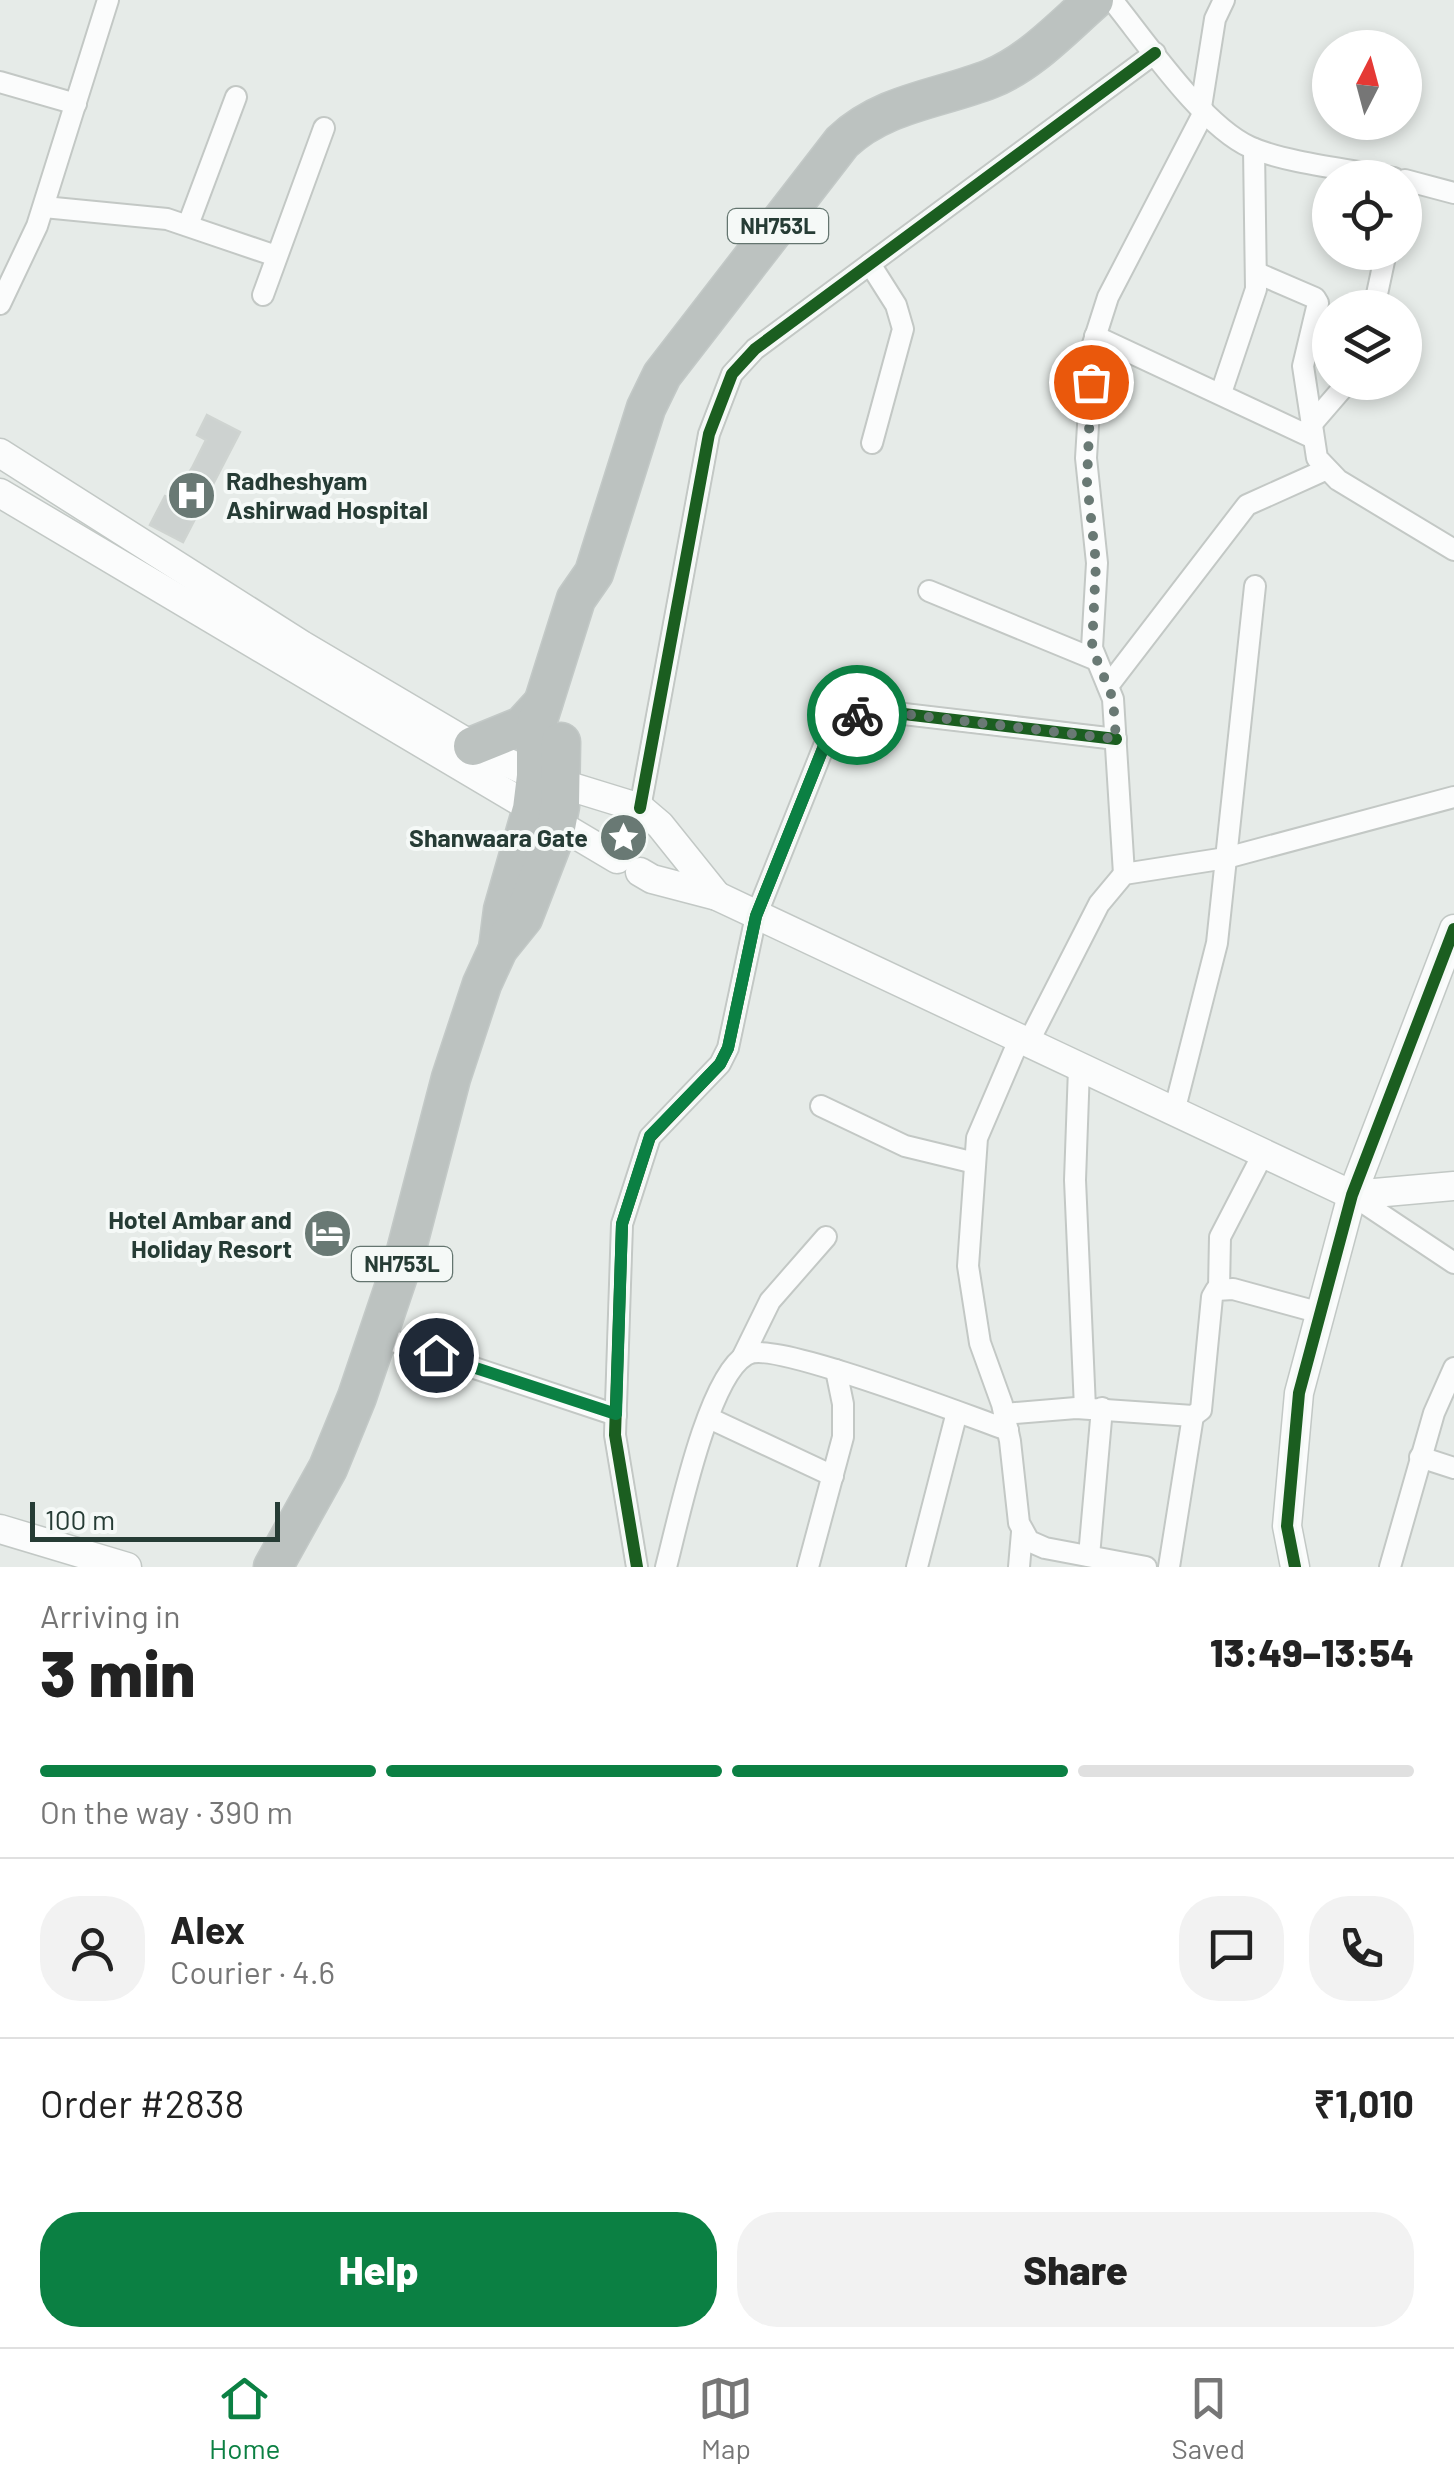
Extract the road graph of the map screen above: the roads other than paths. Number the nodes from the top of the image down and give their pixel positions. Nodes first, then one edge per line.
1 (108, 0) edge
2 (1094, 0) edge
3 (1112, 0) edge
4 (1224, 0) edge
5 (1154, 53) junction
6 (0, 82) edge
7 (236, 98) dead end
8 (76, 104) junction
9 (1202, 109) junction
10 (324, 128) dead end
11 (1254, 149) junction
12 (1312, 161) edge
13 (1422, 185) edge
14 (1454, 193) edge
15 (44, 207) junction
16 (188, 225) junction
17 (276, 256) junction
18 (870, 264) junction
19 (1256, 273) junction
20 (263, 295) dead end
21 (0, 304) edge
22 (1095, 336) junction
23 (1221, 392) junction
24 (1334, 400) edge
25 (1311, 431) junction
26 (872, 443) dead end
27 (0, 453) edge
28 (1325, 470) junction
29 (0, 493) edge
30 (1454, 550) edge
31 (594, 573) junction
32 (1255, 586) dead end
33 (929, 592) dead end
34 (1094, 659) junction
35 (1108, 686) junction
36 (543, 703) junction
37 (1116, 739) junction
38 (474, 746) junction
39 (1454, 797) edge
40 (546, 798) junction
41 (640, 808) junction
42 (1226, 858) junction
43 (1124, 874) junction
44 (717, 896) junction
45 (756, 916) junction
46 (1454, 929) edge
47 (1023, 1042) junction
48 (1079, 1068) junction
49 (822, 1106) dead end
50 (1174, 1112) junction
51 (1263, 1154) junction
52 (975, 1164) junction
53 (1454, 1186) edge
54 (1352, 1195) junction
55 (826, 1237) dead end
56 (1454, 1263) edge
57 (1220, 1289) junction
58 (1321, 1313) junction
59 (378, 1336) junction
60 (743, 1356) junction
61 (1454, 1368) edge
62 (836, 1370) junction
63 (1094, 1408) junction
64 (957, 1412) junction
65 (616, 1414) junction
66 (1193, 1416) junction
67 (708, 1418) junction
68 (1006, 1422) junction
69 (1420, 1457) junction
70 (1454, 1468) edge
71 (833, 1476) junction
72 (0, 1529) edge
73 (1022, 1532) junction
74 (1045, 1548) junction
75 (1089, 1556) junction
76 (128, 1567) edge
77 (274, 1567) edge
78 (636, 1567) edge
79 (666, 1567) edge
80 (808, 1567) edge
81 (917, 1567) edge
82 (1019, 1567) edge
83 (1060, 1567) edge
84 (1146, 1567) edge
85 (1170, 1567) edge
86 (1295, 1567) edge
87 (1390, 1567) edge

1 - 8 street
2 - 31 highway, NH753L
3 - 5 street
4 - 9 street
5 - 9 street
5 - 18 street
6 - 8 street
7 - 16 street
8 - 15 street
9 - 11 street
9 - 22 street
10 - 17 street
11 - 12 street
11 - 19 street
13 - 14 street
15 - 16 street
15 - 21 street
16 - 17 street
17 - 20 street
18 - 26 street
18 - 41 street
19 - 23 street
19 - 25 street
22 - 23 street
22 - 34 street
23 - 25 street
24 - 25 street
25 - 28 street
27 - 38 main road
28 - 30 street
28 - 35 street
29 - 40 main road
31 - 36 highway, NH753L
31 - 40 highway, NH753L
32 - 42 street
33 - 34 street
34 - 35 street
35 - 37 street
36 - 38 highway
36 - 40 highway, NH753L
37 - 43 street
37 - 45 street
38 - 40 main road
39 - 42 street
40 - 41 main road
40 - 44 main road
40 - 59 highway, NH753L
41 - 44 main road
42 - 43 street
42 - 50 street
43 - 47 street
44 - 45 main road
45 - 47 main road
45 - 65 street
46 - 54 main road
47 - 48 main road
47 - 52 street
48 - 50 main road
48 - 63 street
49 - 52 street
50 - 51 main road
51 - 54 main road
51 - 57 street
52 - 68 street
53 - 54 main road
54 - 56 street
54 - 58 main road
55 - 60 street
57 - 58 street
57 - 66 street
58 - 86 main road
59 - 65 street
59 - 77 highway, NH753L
60 - 62 street
60 - 67 street
61 - 69 street
62 - 64 street
62 - 71 street
63 - 66 street
63 - 68 street
63 - 75 street
64 - 68 street
64 - 81 street
65 - 78 street
66 - 85 street
67 - 71 street
67 - 79 street
68 - 73 street
69 - 70 street
69 - 87 street
71 - 80 street
72 - 76 main road
73 - 74 street
73 - 82 street
74 - 75 street
74 - 83 street
75 - 84 street

